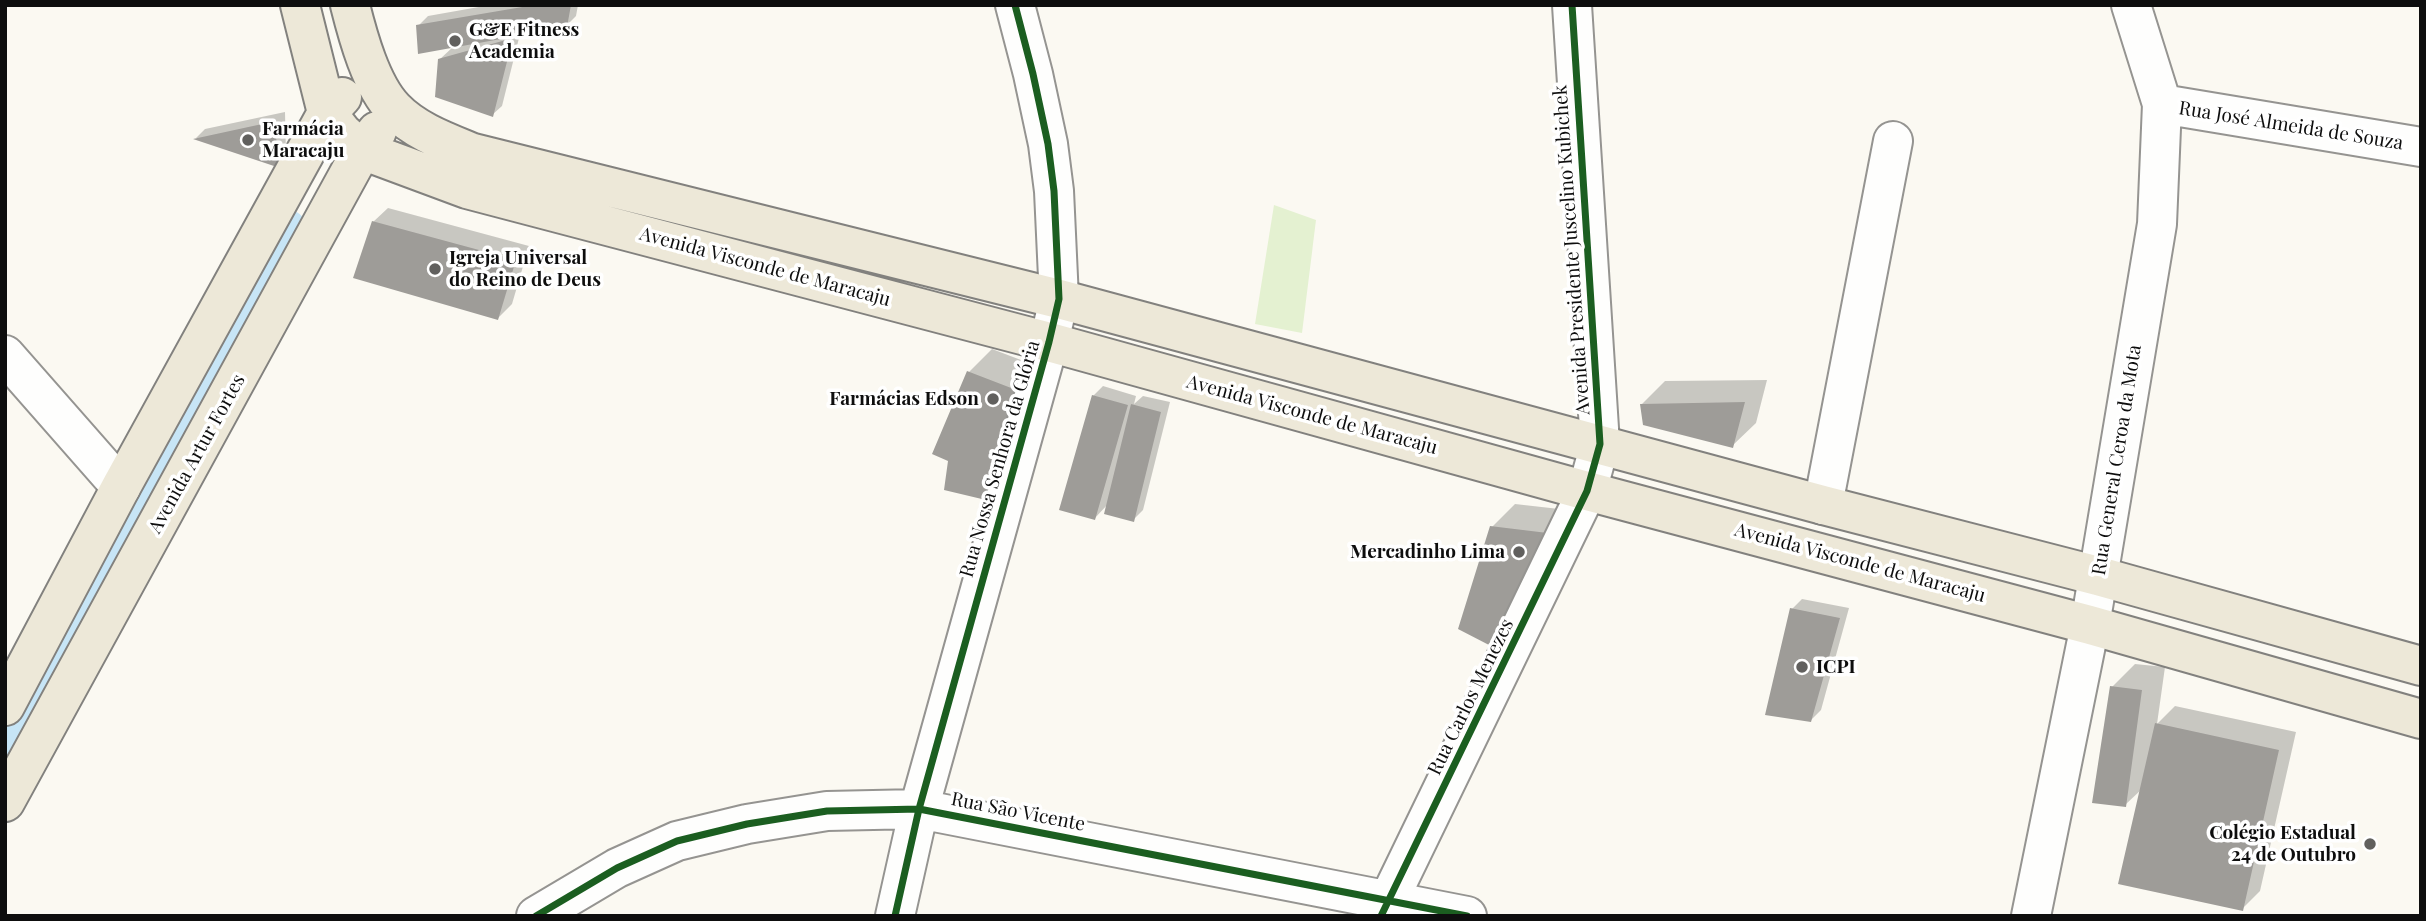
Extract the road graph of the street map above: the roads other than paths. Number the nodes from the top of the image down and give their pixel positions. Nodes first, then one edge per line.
1 (300, 5) edge
2 (351, 5) edge
3 (1015, 5) edge
4 (1572, 5) edge
5 (2131, 5) edge
6 (371, 68) junction
7 (2162, 104) junction
8 (393, 108) junction
9 (327, 113) junction
10 (1894, 141) dead end
11 (2421, 147) edge
12 (362, 150) junction
13 (1059, 299) junction
14 (1049, 342) junction
15 (5, 355) edge
16 (1600, 444) junction
17 (121, 487) junction
18 (1587, 491) junction
19 (1823, 505) junction
20 (2098, 576) junction
21 (2090, 625) junction
22 (2421, 666) edge
23 (5, 706) edge
24 (2421, 719) edge
25 (5, 802) edge
26 (919, 809) junction
27 (1386, 909) edge
28 (536, 916) edge
29 (895, 916) edge
30 (1467, 916) edge
31 (2031, 916) edge

1 - 9 main road, Avenida Visconde de Maracaju
2 - 6 main road, Avenida Visconde de Maracaju
3 - 13 street, Rua Nossa Senhora da Glória
4 - 16 street, Avenida Presidente Juscelino Kubichek
5 - 7 street, Rua General Ceroa da Mota
6 - 8 main road, Avenida Visconde de Maracaju
6 - 9 main road
7 - 11 street, Rua José Almeida de Souza
7 - 20 street, Rua General Ceroa da Mota
8 - 12 main road, Avenida Artur Fortes
8 - 13 main road, Avenida Visconde de Maracaju
9 - 12 main road, Avenida Visconde de Maracaju
9 - 17 main road
10 - 19 street
12 - 14 main road, Avenida Visconde de Maracaju
12 - 25 main road, Avenida Artur Fortes
13 - 14 street, Rua Nossa Senhora da Glória
13 - 16 main road, Avenida Visconde de Maracaju
14 - 18 main road, Avenida Visconde de Maracaju
14 - 26 street, Rua Nossa Senhora da Glória
15 - 17 street
16 - 18 street, Avenida Presidente Juscelino Kubichek
16 - 19 main road, Avenida Visconde de Maracaju
17 - 23 main road
18 - 21 main road, Avenida Visconde de Maracaju
18 - 27 street, Rua Carlos Menezes
19 - 20 main road, Avenida Visconde de Maracaju
20 - 21 street, Rua General Ceroa da Mota
20 - 22 main road, Avenida Visconde de Maracaju
21 - 24 main road, Avenida Visconde de Maracaju
21 - 31 street, Rua General Ceroa da Mota
26 - 27 street, Rua São Vicente
26 - 28 street, Rua São Vicente
26 - 29 street, Rua Nossa Senhora da Glória
27 - 30 street, Rua São Vicente

